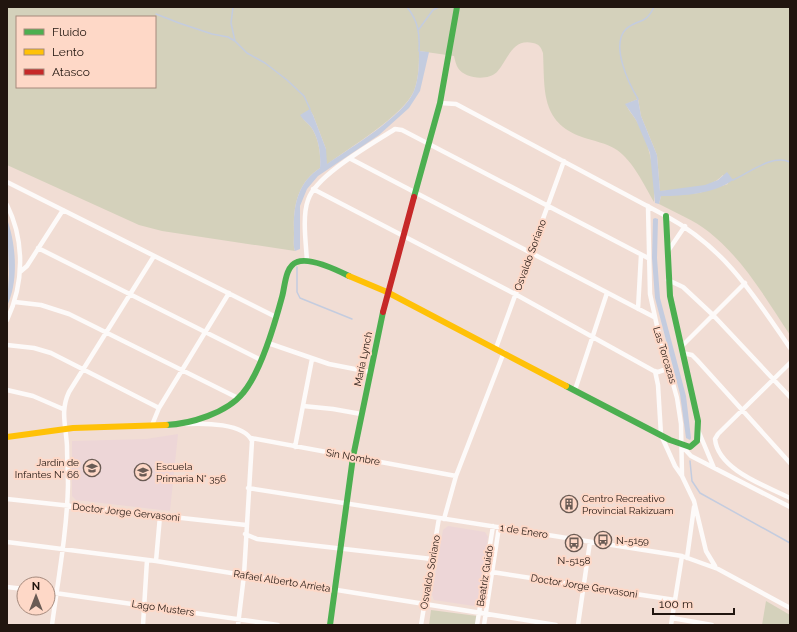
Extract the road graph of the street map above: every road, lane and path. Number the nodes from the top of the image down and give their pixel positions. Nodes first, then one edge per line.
1 (457, 7) edge
2 (440, 103) junction
3 (428, 144) junction
4 (351, 159) junction
5 (564, 161) junction
6 (7, 182) edge
7 (313, 189) junction
8 (415, 192) junction
9 (7, 205) edge
10 (548, 206) junction
11 (648, 206) junction
12 (63, 210) junction
13 (666, 216) junction
14 (685, 226) junction
15 (403, 236) junction
16 (38, 248) junction
17 (667, 252) junction
18 (531, 253) junction
19 (641, 255) junction
20 (154, 256) junction
21 (648, 258) junction
22 (307, 261) junction
23 (20, 272) junction
24 (668, 280) junction
25 (745, 283) junction
26 (387, 292) junction
27 (607, 292) junction
28 (229, 293) junction
29 (130, 294) junction
30 (515, 294) junction
31 (15, 302) junction
32 (638, 309) junction
33 (713, 315) junction
34 (276, 317) junction
35 (654, 317) junction
36 (7, 320) edge
37 (106, 332) junction
38 (206, 332) junction
39 (592, 337) junction
40 (268, 343) junction
41 (7, 345) edge
42 (496, 348) junction
43 (790, 348) edge
44 (682, 350) junction
45 (504, 352) junction
46 (312, 359) junction
47 (261, 360) junction
48 (790, 363) edge
49 (670, 368) junction
50 (84, 370) junction
51 (182, 370) junction
52 (655, 371) junction
53 (370, 372) junction
54 (774, 379) junction
55 (7, 390) edge
56 (575, 390) junction
57 (790, 397) edge
58 (238, 398) junction
59 (303, 406) junction
60 (159, 408) junction
61 (64, 409) junction
62 (742, 410) junction
63 (361, 414) junction
64 (182, 424) junction
65 (152, 425) junction
66 (64, 429) junction
67 (698, 430) junction
68 (661, 435) junction
69 (7, 437) edge
70 (251, 438) junction
71 (682, 445) junction
72 (295, 446) junction
73 (352, 457) junction
74 (790, 462) edge
75 (714, 468) junction
76 (456, 476) junction
77 (682, 476) junction
78 (248, 488) junction
79 (790, 498) edge
80 (7, 499) edge
81 (694, 501) junction
82 (346, 503) junction
83 (67, 506) junction
84 (790, 508) edge
85 (160, 516) junction
86 (442, 518) junction
87 (246, 525) junction
88 (493, 526) junction
89 (499, 527) junction
90 (245, 534) junction
91 (7, 542) edge
92 (590, 542) junction
93 (340, 548) junction
94 (61, 549) junction
95 (685, 557) junction
96 (432, 559) junction
97 (147, 560) junction
98 (156, 561) junction
99 (718, 569) junction
100 (492, 572) junction
101 (244, 575) junction
102 (583, 586) junction
103 (334, 590) junction
104 (56, 593) joint
105 (675, 600) junction
106 (425, 604) junction
107 (144, 605) junction
108 (790, 608) edge
109 (479, 613) junction
110 (486, 614) junction
111 (672, 618) junction
112 (239, 619) junction
113 (143, 625) edge
114 (238, 625) edge
115 (278, 625) edge
116 (330, 625) edge
117 (421, 625) edge
118 (477, 625) edge
119 (484, 625) edge
120 (556, 625) edge
121 (578, 625) edge
122 (671, 625) edge
123 (712, 625) edge

1 - 2 street, María Lynch
2 - 3 street, María Lynch
2 - 5 street
3 - 4 street
3 - 8 street, María Lynch
3 - 10 street
4 - 7 street
4 - 8 street
5 - 10 street, Osvaldo Soriano
5 - 11 street
6 - 12 street
7 - 15 street
7 - 22 street
8 - 15 street, María Lynch
8 - 18 street
9 - 23 street
10 - 18 street, Osvaldo Soriano
10 - 19 street
11 - 13 street
11 - 21 street, Las Torcazas
12 - 16 street
12 - 20 street
13 - 14 street
13 - 17 street
14 - 17 street
14 - 25 street
15 - 26 street, María Lynch
15 - 30 street
16 - 23 street
16 - 29 street
17 - 24 street
18 - 27 street
18 - 30 street, Osvaldo Soriano
19 - 21 street
19 - 32 street
20 - 28 street
20 - 29 street
21 - 35 street, Las Torcazas
22 - 26 street
22 - 34 street
23 - 31 street
24 - 33 street
24 - 44 street
25 - 33 street
25 - 43 street
26 - 42 street
26 - 53 street, María Lynch
27 - 32 street
27 - 39 street
28 - 34 street
28 - 38 street
29 - 37 street
29 - 38 street
30 - 39 street
30 - 42 street, Osvaldo Soriano
31 - 36 street
31 - 37 street
32 - 35 street
33 - 44 street
33 - 54 street
34 - 40 street
35 - 49 street, Las Torcazas
37 - 50 street
37 - 51 street
38 - 47 street
38 - 51 street
39 - 52 street
39 - 56 street
40 - 46 street
40 - 47 street
41 - 50 street
42 - 45 street
44 - 62 street
44 - 67 street
45 - 56 street
45 - 76 street, Osvaldo Soriano
46 - 53 street
46 - 59 street
47 - 58 street
48 - 54 street
49 - 52 street
49 - 71 street, Las Torcazas
50 - 60 street
50 - 61 street
51 - 58 street
51 - 60 street
52 - 68 street
53 - 63 street, María Lynch
54 - 57 street
54 - 62 street
55 - 61 street
56 - 68 street
58 - 64 street
59 - 63 street
59 - 72 street
60 - 65 street
61 - 66 street
62 - 74 street
62 - 79 street
63 - 73 street, María Lynch
64 - 65 street
64 - 70 street, Sin Nombre
65 - 66 street
66 - 69 street
66 - 83 street
67 - 71 street
67 - 75 street
68 - 71 street
68 - 77 street
70 - 72 street, Sin Nombre
70 - 78 street
71 - 75 street
71 - 77 street, Las Torcazas
72 - 73 street, Sin Nombre
73 - 76 street, Sin Nombre
73 - 82 street, María Lynch
75 - 84 street
76 - 86 street, Osvaldo Soriano
77 - 81 street, Las Torcazas
78 - 82 street, 1 de Enero
78 - 87 street
80 - 83 street, Doctor Jorge Gervasoni
81 - 95 street
81 - 99 street, Las Torcazas
82 - 86 street, 1 de Enero
82 - 93 street, María Lynch
83 - 85 street, Doctor Jorge Gervasoni
83 - 94 street
85 - 87 street, Doctor Jorge Gervasoni
85 - 98 street
86 - 88 street, 1 de Enero
86 - 96 street, Osvaldo Soriano
87 - 90 street
88 - 89 street, 1 de Enero
88 - 109 street, Beatriz Guido
89 - 92 street, 1 de Enero
89 - 100 street, Beatriz Guido
90 - 93 street
90 - 101 street
91 - 94 street, Rafael Alberto Arrieta
92 - 95 street, 1 de Enero
92 - 102 street
93 - 96 street
93 - 103 street, María Lynch
94 - 97 street, Rafael Alberto Arrieta
94 - 104 street
95 - 99 street, 1 de Enero
95 - 105 street
96 - 106 street, Osvaldo Soriano
97 - 98 street, Rafael Alberto Arrieta
97 - 107 street
98 - 101 street, Rafael Alberto Arrieta
99 - 108 street, 1 de Enero
100 - 102 street, Doctor Jorge Gervasoni
100 - 110 street, Beatriz Guido
101 - 103 street, Rafael Alberto Arrieta
101 - 112 street
102 - 105 street, Doctor Jorge Gervasoni
102 - 121 street
103 - 106 street, Rafael Alberto Arrieta
103 - 116 street, María Lynch
104 - 107 street, Lago Musters
105 - 111 street
106 - 109 street, Rafael Alberto Arrieta
106 - 117 street, Osvaldo Soriano
107 - 112 street, Lago Musters
107 - 113 street
109 - 110 street, Rafael Alberto Arrieta
109 - 118 street, Beatriz Guido
110 - 119 street, Beatriz Guido
110 - 120 street, Rafael Alberto Arrieta
111 - 122 street
111 - 123 street
112 - 114 street
112 - 115 street, Lago Musters

